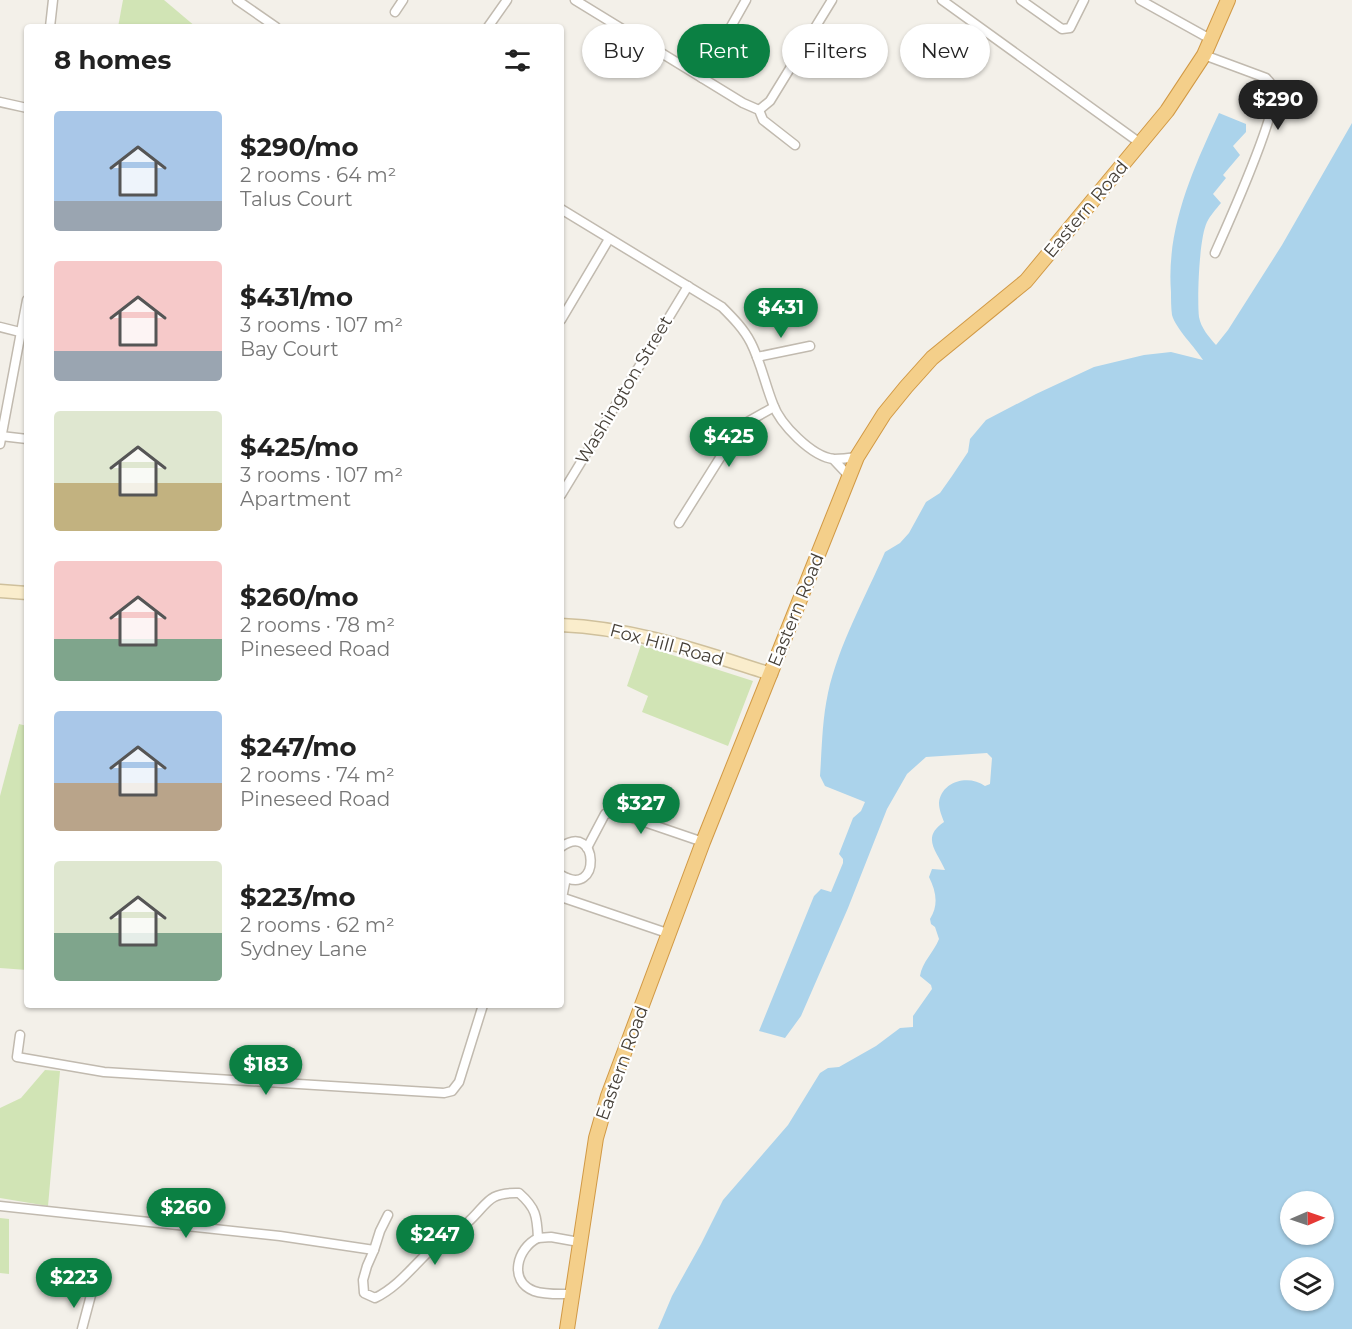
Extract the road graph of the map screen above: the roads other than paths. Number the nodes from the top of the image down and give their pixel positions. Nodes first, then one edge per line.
1 (53, 0) edge
2 (237, 0) edge
3 (404, 0) edge
4 (507, 0) edge
5 (575, 0) edge
6 (746, 0) edge
7 (832, 0) edge
8 (942, 0) edge
9 (1021, 0) edge
10 (1084, 0) edge
11 (1140, 0) edge
12 (1228, 0) edge
13 (395, 12) dead end
14 (51, 24) edge
15 (272, 24) edge
16 (490, 24) edge
17 (732, 24) edge
18 (1212, 40) junction
19 (1204, 55) junction
20 (677, 63) edge
21 (702, 78) edge
22 (0, 102) edge
23 (24, 107) edge
24 (759, 110) junction
25 (1140, 143) junction
26 (795, 145) dead end
27 (564, 211) edge
28 (609, 239) junction
29 (1215, 253) dead end
30 (688, 286) junction
31 (24, 314) edge
32 (564, 315) edge
33 (0, 327) edge
34 (20, 332) junction
35 (810, 346) dead end
36 (757, 357) junction
37 (774, 407) junction
38 (3, 412) edge
39 (24, 439) edge
40 (1, 440) edge
41 (857, 458) junction
42 (832, 459) junction
43 (849, 476) junction
44 (564, 490) edge
45 (679, 523) dead end
46 (0, 591) edge
47 (24, 592) edge
48 (564, 625) edge
49 (771, 674) junction
50 (704, 842) junction
51 (564, 845) edge
52 (587, 848) junction
53 (564, 877) edge
54 (564, 898) edge
55 (670, 934) junction
56 (482, 1008) edge
57 (20, 1035) dead end
58 (0, 1206) edge
59 (388, 1215) dead end
60 (538, 1238) junction
61 (579, 1242) junction
62 (375, 1250) junction
63 (572, 1294) junction
64 (91, 1295) dead end
65 (82, 1329) edge
66 (567, 1329) edge

1 - 14 street
2 - 15 street
3 - 13 street
4 - 16 street
5 - 20 street
6 - 17 street
7 - 24 street
8 - 25 street
9 - 10 street
11 - 18 street
12 - 18 highway, Eastern Road
18 - 19 highway, Eastern Road
19 - 25 highway, Eastern Road
19 - 29 street
21 - 24 street
22 - 23 street
24 - 26 street
25 - 41 highway, Eastern Road
27 - 28 street
28 - 30 street
28 - 32 street
30 - 36 street
30 - 44 street, Washington Street
31 - 34 street
33 - 34 street
34 - 38 street
35 - 36 street
36 - 37 street
37 - 42 street
37 - 45 street
38 - 40 street
39 - 40 street
41 - 42 street
41 - 43 highway, Eastern Road
42 - 43 street
43 - 49 highway, Eastern Road
46 - 47 main road
48 - 49 main road, Fox Hill Road
49 - 50 highway, Eastern Road
50 - 52 street
50 - 55 highway, Eastern Road
51 - 52 street
52 - 53 street
54 - 55 street
55 - 61 highway, Eastern Road
56 - 57 street
58 - 62 street
59 - 62 street
60 - 61 street
60 - 62 street
60 - 63 street
61 - 63 highway, Eastern Road
63 - 66 highway, Eastern Road
64 - 65 street

